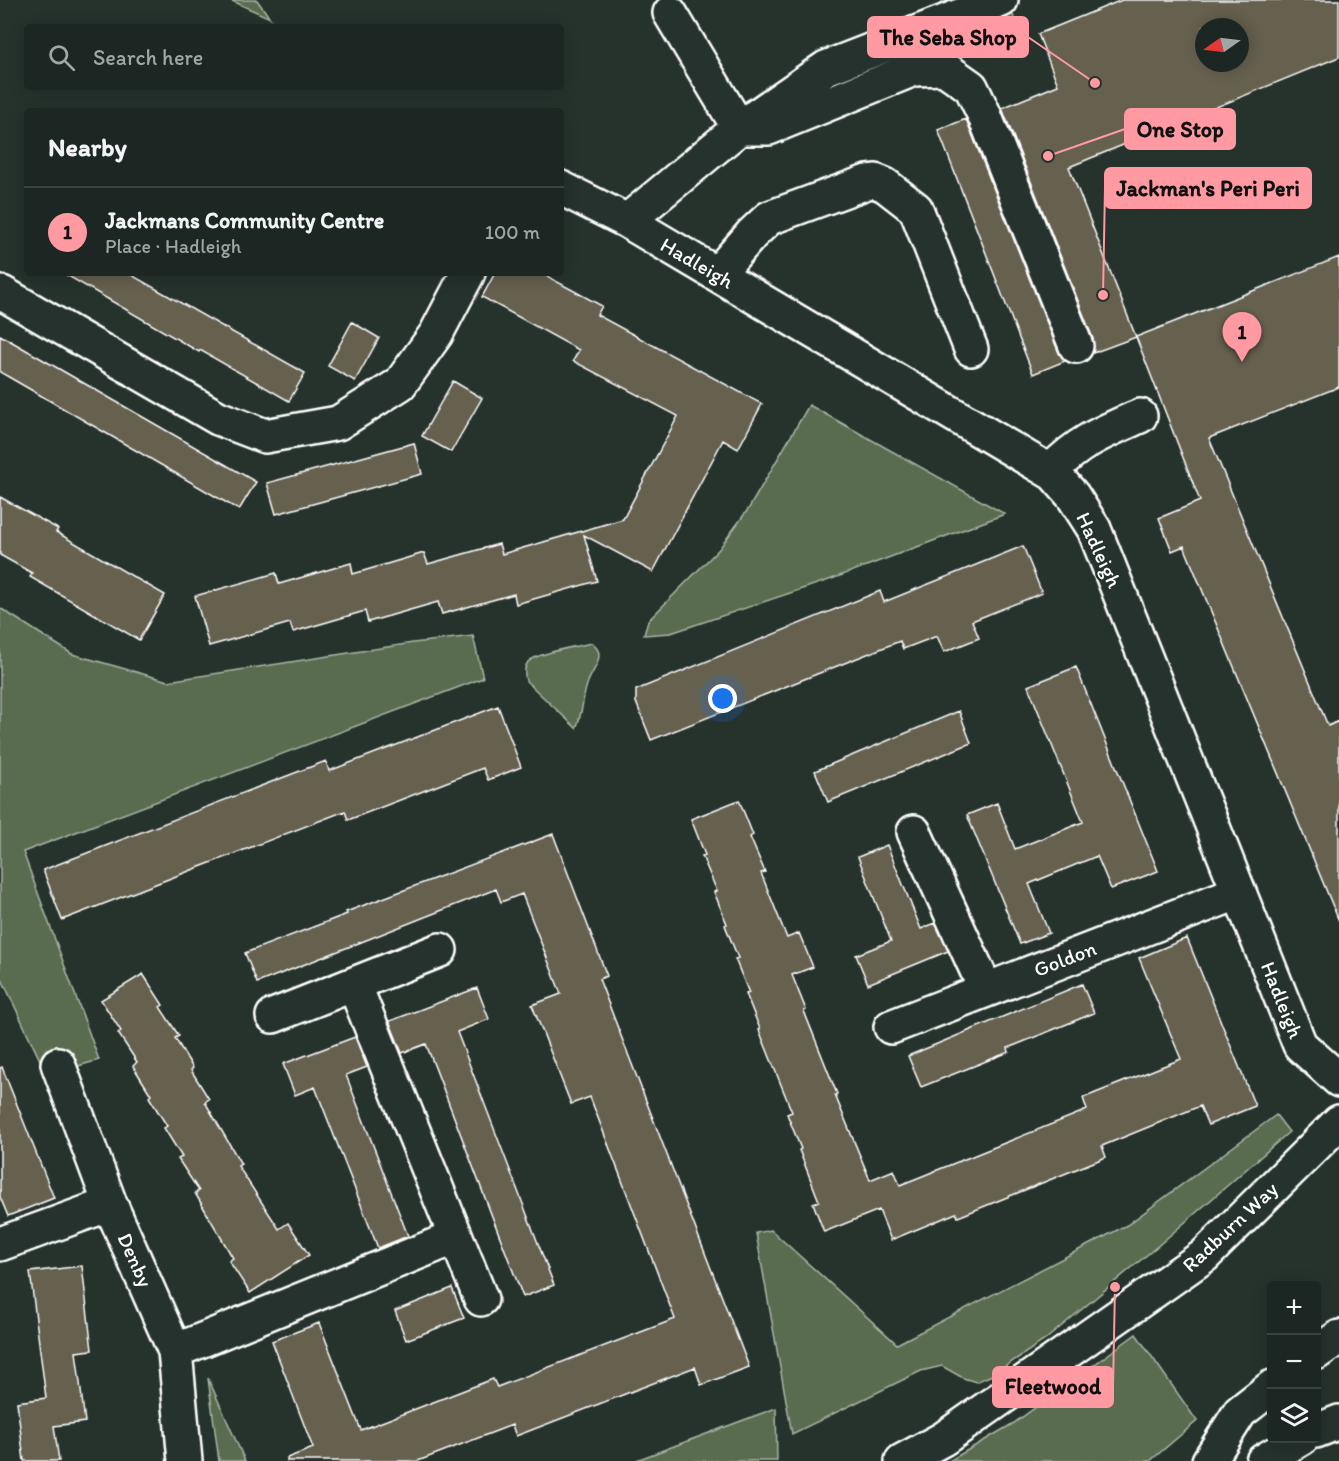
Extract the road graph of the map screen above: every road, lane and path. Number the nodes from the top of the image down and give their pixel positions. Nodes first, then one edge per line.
1 (1000, 0) edge
2 (670, 13) dead end
3 (739, 128) junction
4 (564, 190) edge
5 (627, 221) junction
6 (717, 274) junction
7 (466, 276) edge
8 (2, 292) dead end
9 (1076, 346) dead end
10 (971, 349) dead end
11 (1140, 416) dead end
12 (1054, 474) junction
13 (914, 832) dead end
14 (1239, 892) junction
15 (440, 950) dead end
16 (354, 984) junction
17 (986, 990) junction
18 (273, 1016) dead end
19 (891, 1027) dead end
20 (58, 1064) dead end
21 (1339, 1080) edge
22 (1339, 1122) edge
23 (110, 1204) junction
24 (456, 1237) junction
25 (0, 1244) edge
26 (481, 1299) dead end
27 (1339, 1337) edge
28 (1321, 1350) edge
29 (175, 1351) junction
30 (1269, 1389) edge
31 (1339, 1422) edge
32 (1321, 1429) edge
33 (1294, 1443) edge
34 (185, 1461) edge
35 (902, 1461) edge
36 (1209, 1461) edge
37 (1263, 1461) edge

1 - 3 street
2 - 3 street
3 - 5 street
3 - 9 street
4 - 5 street, Hadleigh
5 - 6 street, Hadleigh
6 - 10 street
6 - 12 street, Hadleigh
7 - 8 street
11 - 12 street
12 - 14 street, Hadleigh
13 - 17 street
14 - 17 street, Goldon
14 - 21 street, Hadleigh
15 - 16 street
16 - 18 street
16 - 24 street
17 - 19 street, Goldon
20 - 23 street, Denby
22 - 35 street, Radburn Way
23 - 25 street
23 - 29 street, Denby
24 - 26 street
24 - 29 street
27 - 28 street
29 - 34 street, Denby
30 - 36 street
31 - 32 street
33 - 37 street

